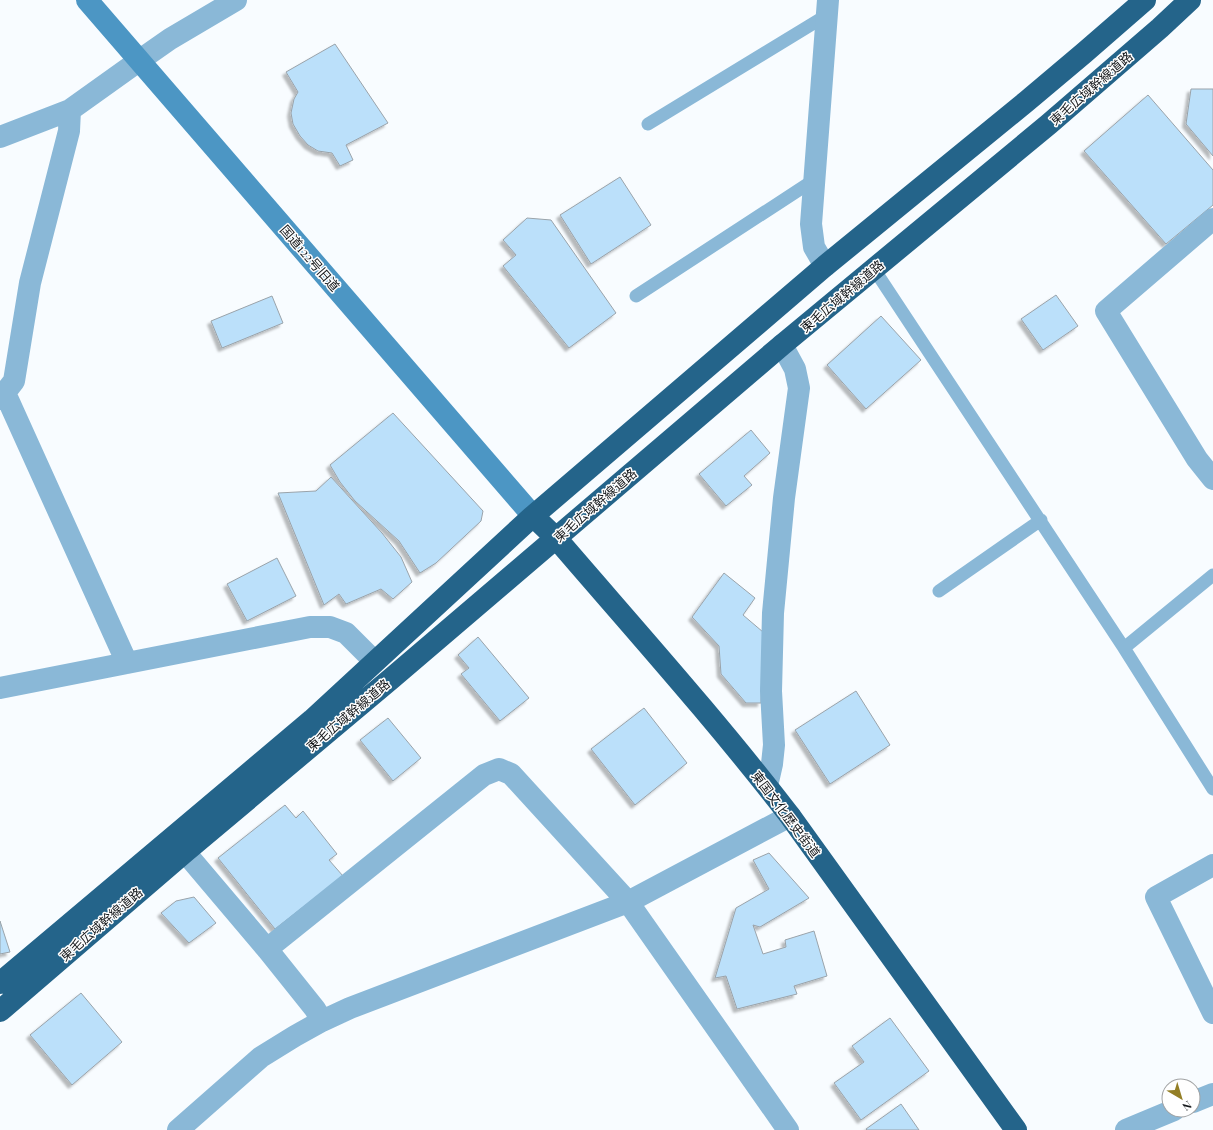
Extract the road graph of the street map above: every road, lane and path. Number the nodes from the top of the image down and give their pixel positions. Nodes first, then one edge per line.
1 (87, 0) edge
2 (236, 0) edge
3 (1145, 0) edge
4 (1190, 0) edge
5 (827, 7) edge
6 (140, 60) junction
7 (70, 110) junction
8 (648, 124) dead end
9 (0, 137) edge
10 (814, 180) junction
11 (1213, 219) edge
12 (825, 266) junction
13 (874, 269) junction
14 (636, 296) dead end
15 (782, 345) junction
16 (2, 396) edge
17 (1213, 479) edge
18 (533, 516) junction
19 (1041, 520) junction
20 (556, 538) junction
21 (1213, 575) edge
22 (939, 591) dead end
23 (1124, 648) junction
24 (374, 661) junction
25 (127, 663) junction
26 (0, 688) edge
27 (767, 786) junction
28 (1213, 789) edge
29 (790, 816) junction
30 (179, 844) junction
31 (1213, 865) edge
32 (628, 902) junction
33 (267, 949) junction
34 (0, 984) edge
35 (1212, 1009) edge
36 (0, 1011) edge
37 (322, 1021) junction
38 (1213, 1094) edge
39 (1201, 1099) edge
40 (1161, 1115) edge
41 (188, 1127) edge
42 (788, 1130) edge
43 (1016, 1130) edge
44 (1126, 1130) edge

1 - 6 street, 国道122号旧道
2 - 6 street
3 - 12 highway, 東毛広域幹線道路
4 - 13 highway, 東毛広域幹線道路
5 - 8 lane
5 - 10 street
6 - 7 street
6 - 18 street, 国道122号旧道
7 - 9 street
7 - 16 street
10 - 12 street
10 - 14 lane
11 - 17 street
12 - 18 highway, 東毛広域幹線道路
13 - 15 highway, 東毛広域幹線道路
13 - 19 lane
15 - 20 highway, 東毛広域幹線道路
15 - 27 street
16 - 25 street
18 - 20 highway, 東国文化歴史街道
18 - 24 highway, 東毛広域幹線道路
19 - 22 lane
19 - 23 lane
20 - 27 highway, 東国文化歴史街道
20 - 30 highway, 東毛広域幹線道路
21 - 23 lane
23 - 28 lane
24 - 25 street
24 - 30 highway, 東毛広域幹線道路
25 - 26 street
27 - 29 highway, 東国文化歴史街道
29 - 32 street
29 - 43 highway, 東国文化歴史街道
30 - 33 street
30 - 34 highway, 東毛広域幹線道路
30 - 36 highway, 東毛広域幹線道路
31 - 35 street
32 - 33 street
32 - 37 street
32 - 42 street
33 - 37 street
37 - 41 street
38 - 39 street
40 - 44 street

